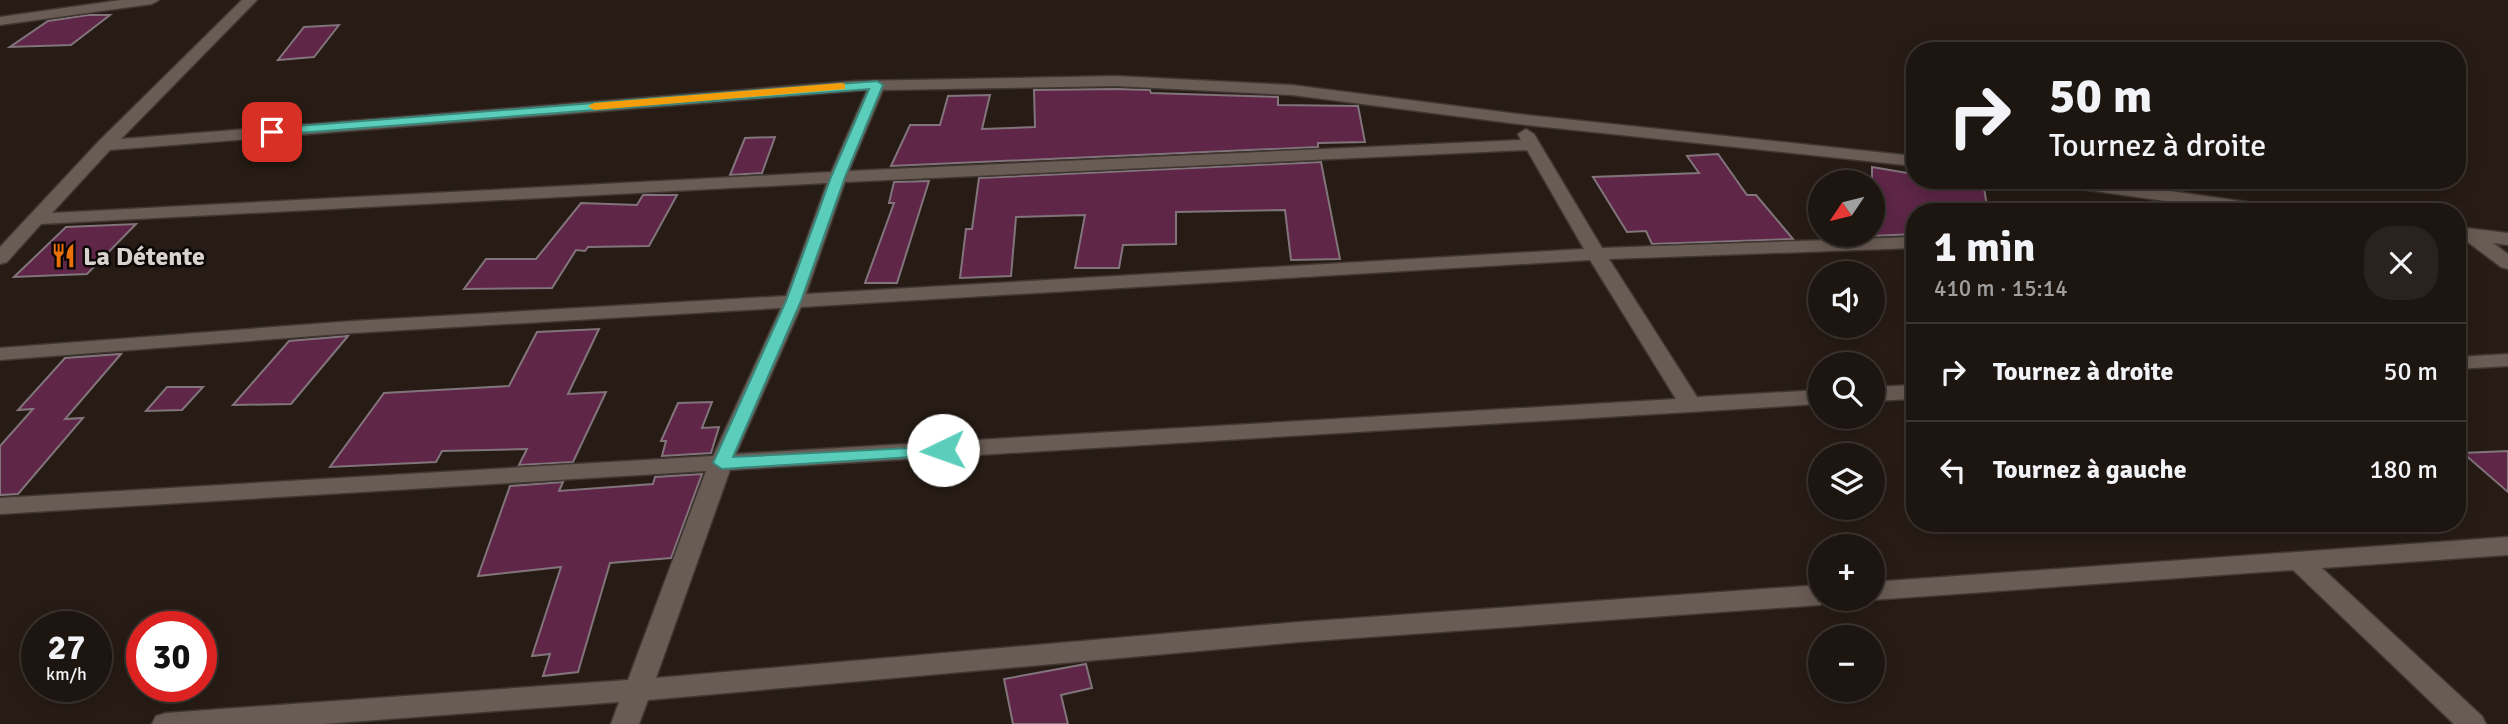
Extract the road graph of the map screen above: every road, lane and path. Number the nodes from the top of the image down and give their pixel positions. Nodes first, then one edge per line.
1 (152, 0) edge
2 (250, 0) edge
3 (0, 20) edge
4 (877, 85) junction
5 (1518, 119) junction
6 (106, 145) junction
7 (1532, 145) junction
8 (1906, 160) edge
9 (838, 177) junction
10 (2115, 189) edge
11 (2212, 203) edge
12 (36, 219) junction
13 (2466, 234) edge
14 (2466, 235) edge
15 (2508, 239) edge
16 (1906, 243) edge
17 (1596, 254) junction
18 (0, 258) edge
19 (2508, 263) edge
20 (794, 301) junction
21 (0, 354) edge
22 (2508, 360) edge
23 (2466, 362) edge
24 (1906, 392) edge
25 (1885, 393) edge
26 (1808, 398) edge
27 (1690, 404) junction
28 (722, 463) junction
29 (0, 506) edge
30 (2508, 546) edge
31 (2298, 560) junction
32 (1885, 590) edge
33 (1808, 596) edge
34 (639, 690) junction
35 (166, 724) edge
36 (625, 724) edge
37 (2472, 724) edge

1 - 3 street
2 - 6 street
4 - 5 street
4 - 6 street
4 - 9 street
5 - 7 street
5 - 8 street
6 - 12 street
7 - 9 street
7 - 17 street
9 - 12 street
9 - 20 street
10 - 11 street
12 - 18 street
13 - 15 street
14 - 19 street
16 - 17 street
17 - 20 street
17 - 27 street
20 - 21 street
20 - 28 street
22 - 23 street
24 - 25 street
26 - 27 street
27 - 28 street
28 - 29 street
28 - 34 street
30 - 31 street
31 - 32 street
31 - 37 street
33 - 34 street
34 - 35 street
34 - 36 street

